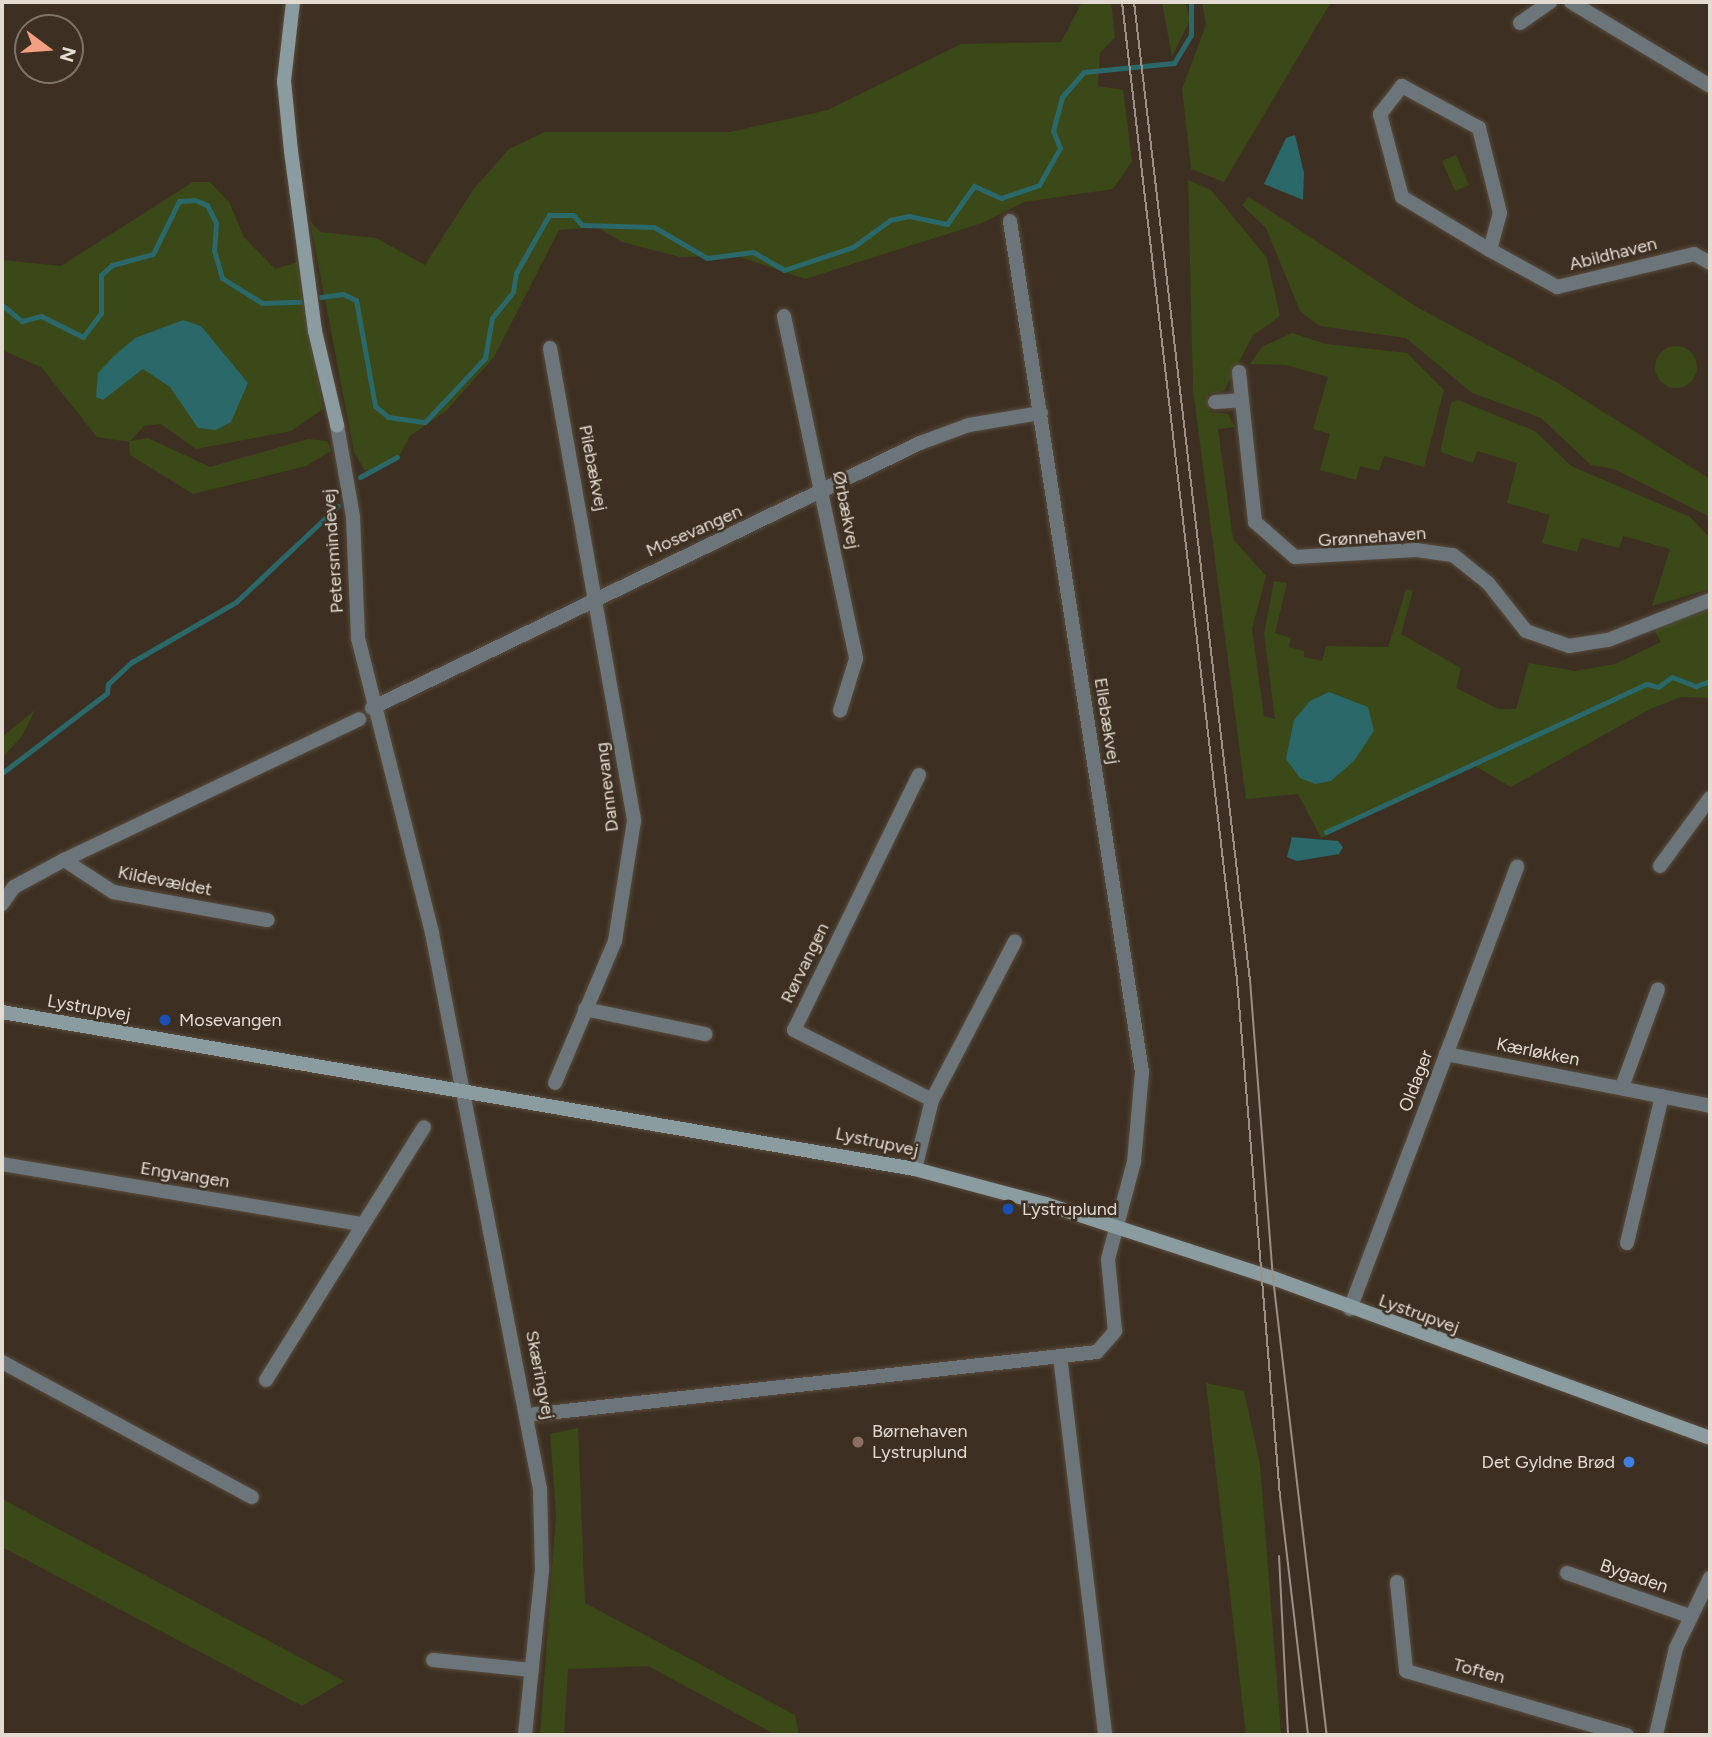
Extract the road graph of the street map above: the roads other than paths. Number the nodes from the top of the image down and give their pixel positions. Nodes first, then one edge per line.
1 (293, 2) edge
2 (1550, 2) edge
3 (1571, 2) edge
4 (1520, 23) dead end
5 (1710, 86) edge
6 (1010, 221) dead end
7 (1490, 250) junction
8 (1710, 263) edge
9 (784, 316) dead end
10 (550, 348) dead end
11 (1239, 372) dead end
12 (1241, 400) junction
13 (1215, 402) dead end
14 (1041, 413) junction
15 (824, 493) junction
16 (598, 596) junction
17 (1710, 600) edge
18 (372, 708) junction
19 (841, 711) dead end
20 (359, 719) dead end
21 (919, 775) dead end
22 (1710, 798) edge
23 (64, 860) junction
24 (1517, 866) dead end
25 (1660, 866) dead end
26 (2, 904) edge
27 (267, 920) dead end
28 (1015, 941) dead end
29 (1658, 989) dead end
30 (585, 1009) junction
31 (2, 1013) edge
32 (705, 1034) dead end
33 (1446, 1054) junction
34 (555, 1083) dead end
35 (1622, 1087) junction
36 (465, 1092) junction
37 (1662, 1096) junction
38 (932, 1101) junction
39 (1710, 1106) edge
40 (424, 1127) dead end
41 (2, 1164) edge
42 (915, 1169) junction
43 (361, 1224) junction
44 (1114, 1226) junction
45 (1627, 1244) dead end
46 (1350, 1309) junction
47 (1060, 1356) junction
48 (2, 1362) edge
49 (266, 1380) dead end
50 (529, 1415) junction
51 (1710, 1438) edge
52 (252, 1497) dead end
53 (1567, 1573) dead end
54 (1710, 1578) edge
55 (1397, 1582) dead end
56 (1689, 1616) junction
57 (433, 1660) dead end
58 (531, 1670) junction
59 (524, 1735) edge
60 (1105, 1735) edge
61 (1627, 1735) edge
62 (1656, 1735) edge

1 - 18 street, Petersmindevej
2 - 4 street
3 - 5 street
6 - 14 street, Ellebækvej
7 - 7 street, Abildhaven
7 - 8 street, Abildhaven
9 - 15 street, Ørbækvej
10 - 16 street, Pilebækvej
11 - 12 street, Grønnehaven
12 - 13 street
12 - 17 street, Grønnehaven
14 - 15 street, Mosevangen
14 - 44 street, Ellebækvej
15 - 16 street, Mosevangen
15 - 19 street, Ørbækvej
16 - 18 street, Mosevangen
16 - 30 street, Dannevang
18 - 36 street, Petersmindevej
20 - 23 street
21 - 38 street, Rørvangen
22 - 25 street
23 - 26 street
23 - 27 street, Kildevældet
24 - 33 street, Oldager
28 - 38 street
29 - 35 street
30 - 32 street
30 - 34 street, Dannevang
31 - 36 street, Lystrupvej
33 - 35 street, Kærløkken
33 - 46 street, Oldager
35 - 37 street, Kærløkken
36 - 42 street, Lystrupvej
36 - 50 street, Skæringvej
37 - 39 street, Kærløkken
37 - 45 street
38 - 42 street
40 - 43 street
41 - 43 street, Engvangen
42 - 44 street, Lystrupvej
43 - 49 street
44 - 46 street, Lystrupvej
44 - 47 street
46 - 51 street, Lystrupvej
47 - 50 street
47 - 60 street
48 - 52 street
50 - 58 street, Skæringvej
53 - 56 street, Bygaden
54 - 56 street
55 - 61 street, Toften
56 - 62 street
57 - 58 street
58 - 59 street, Skæringvej

